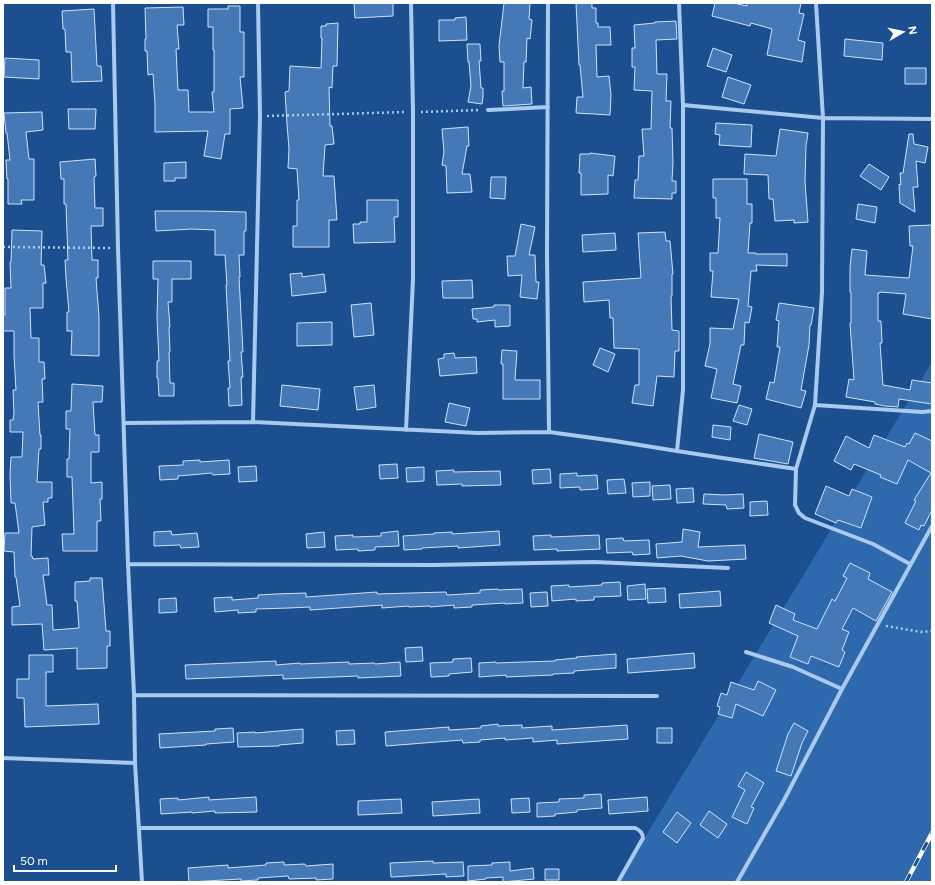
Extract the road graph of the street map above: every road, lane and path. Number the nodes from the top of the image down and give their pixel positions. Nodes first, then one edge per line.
1 (113, 3) edge
2 (258, 3) edge
3 (411, 3) edge
4 (548, 3) edge
5 (680, 3) edge
6 (816, 3) edge
7 (683, 105) junction
8 (548, 107) junction
9 (488, 110) joint
10 (413, 112) junction
11 (260, 116) junction
12 (823, 118) junction
13 (932, 118) edge
14 (3, 247) edge
15 (118, 248) junction
16 (815, 405) junction
17 (932, 411) edge
18 (253, 422) junction
19 (124, 423) junction
20 (406, 430) junction
21 (549, 432) junction
22 (678, 451) junction
23 (796, 469) junction
24 (932, 526) edge
25 (128, 564) junction
26 (910, 564) junction
27 (728, 568) dead end
28 (878, 624) junction
29 (932, 631) edge
30 (746, 652) dead end
31 (842, 689) junction
32 (134, 695) junction
33 (657, 696) dead end
34 (3, 758) edge
35 (136, 763) junction
36 (139, 828) junction
37 (142, 882) edge
38 (618, 882) edge
39 (737, 882) edge

1 - 15 street
2 - 11 street
3 - 10 street
4 - 8 street
5 - 7 street
6 - 12 street
7 - 12 street
7 - 22 street
8 - 9 street
8 - 21 street
9 - 10 path
10 - 11 path
10 - 20 street
11 - 18 street
12 - 13 street
12 - 16 street
14 - 15 path
15 - 19 street
16 - 17 street
16 - 23 street
18 - 19 street
18 - 20 street
19 - 25 street
20 - 21 street
21 - 22 street
22 - 23 street
23 - 26 street
24 - 26 street
25 - 27 street
25 - 32 street
26 - 28 street
28 - 29 path
28 - 31 street
30 - 31 street
31 - 39 street
32 - 33 street
32 - 35 street
34 - 35 street
35 - 36 street
36 - 37 street
36 - 38 street

